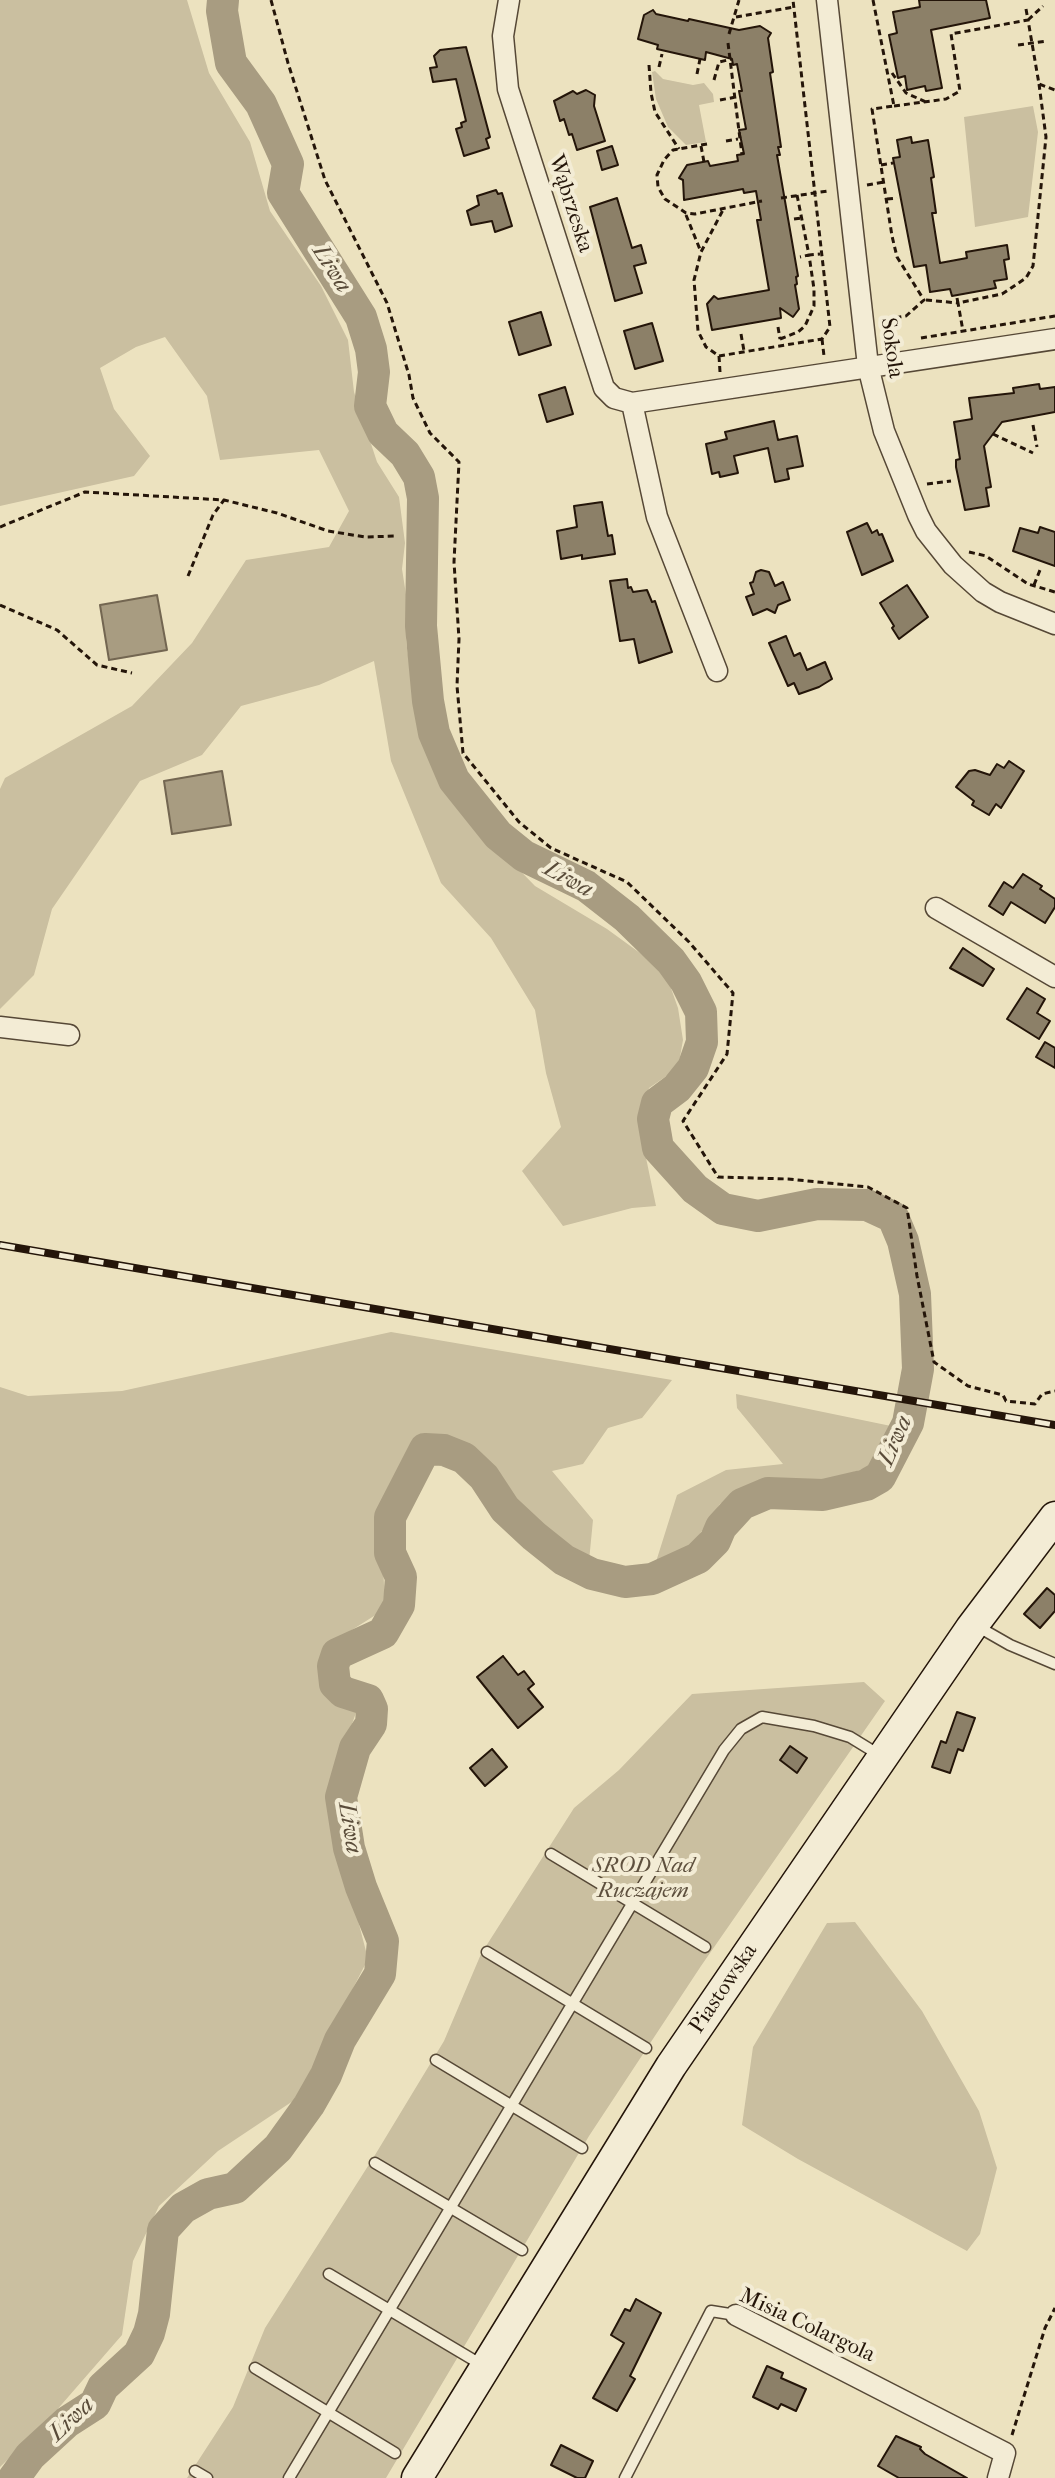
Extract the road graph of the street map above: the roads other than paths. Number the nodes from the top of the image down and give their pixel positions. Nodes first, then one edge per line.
1 (509, 0) edge
2 (827, 0) edge
3 (1055, 339) edge
4 (868, 366) junction
5 (632, 403) junction
6 (1055, 624) edge
7 (717, 671) dead end
8 (936, 908) dead end
9 (1055, 977) edge
10 (0, 1027) edge
11 (69, 1035) dead end
12 (1055, 1517) edge
13 (974, 1624) junction
14 (1055, 1664) edge
15 (882, 1757) junction
16 (551, 1854) dead end
17 (632, 1903) junction
18 (705, 1947) dead end
19 (487, 1952) dead end
20 (572, 2004) junction
21 (646, 2048) dead end
22 (436, 2060) dead end
23 (512, 2105) junction
24 (582, 2148) dead end
25 (375, 2163) dead end
26 (451, 2207) junction
27 (522, 2250) dead end
28 (329, 2274) dead end
29 (389, 2310) junction
30 (736, 2315) joint
31 (486, 2367) junction
32 (255, 2368) dead end
33 (329, 2411) junction
34 (395, 2453) dead end
35 (195, 2471) dead end
36 (207, 2478) edge
37 (289, 2478) edge
38 (417, 2478) edge
39 (625, 2478) edge
40 (998, 2478) edge

1 - 5 street, Wąbrzeska
2 - 4 street, Sokola
3 - 4 street
4 - 5 street
4 - 6 street, Sokola
5 - 7 street
8 - 9 street
10 - 11 street
12 - 13 street, Piastowska
13 - 14 lane
13 - 15 street, Piastowska
15 - 17 lane
15 - 31 street, Piastowska
16 - 17 lane
17 - 18 lane
17 - 20 lane
19 - 20 lane
20 - 21 lane
20 - 23 lane
22 - 23 lane
23 - 24 lane
23 - 26 lane
25 - 26 lane
26 - 27 lane
26 - 29 lane
28 - 29 lane
29 - 31 lane
29 - 33 lane
30 - 39 lane, Misia Colargola
30 - 40 street, Misia Colargola
31 - 38 street, Piastowska
32 - 33 lane
33 - 34 lane
33 - 37 lane
35 - 36 lane

